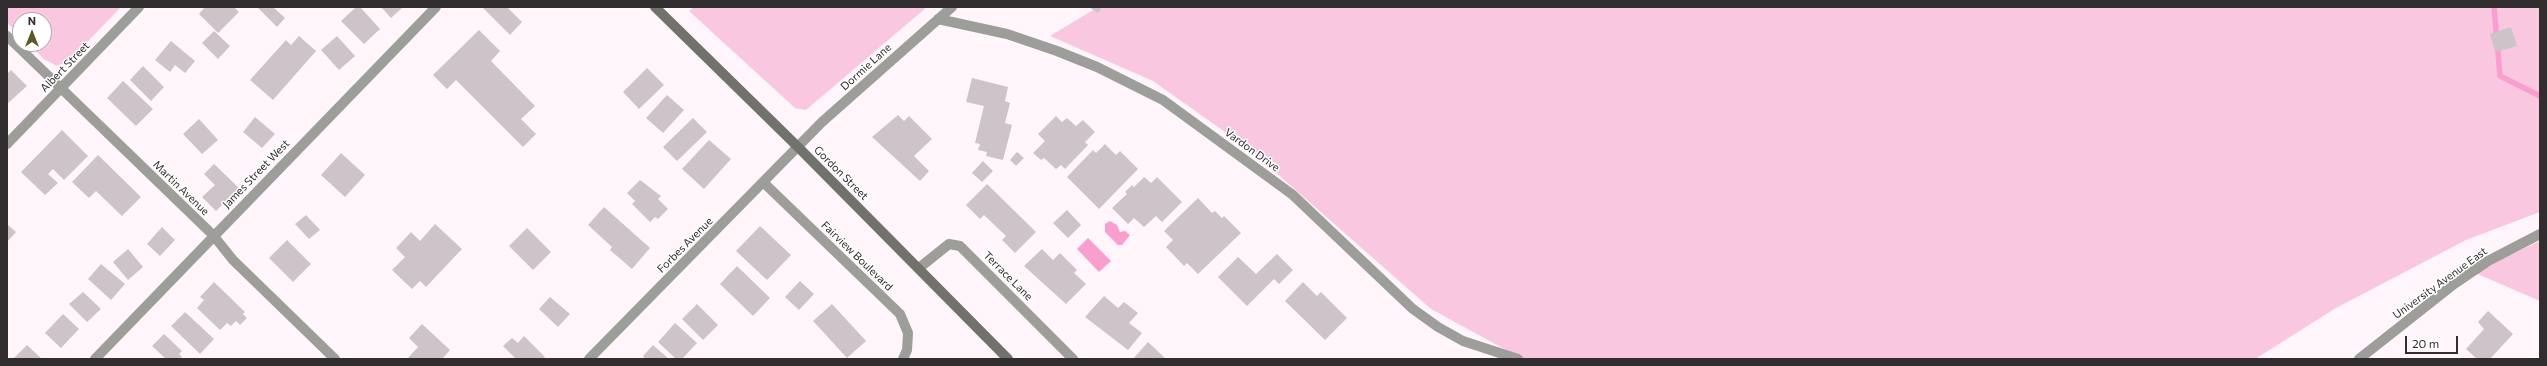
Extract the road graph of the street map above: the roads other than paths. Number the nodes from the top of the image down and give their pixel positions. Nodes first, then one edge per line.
1 (139, 7) edge
2 (436, 7) edge
3 (655, 7) edge
4 (952, 7) edge
5 (938, 18) junction
6 (7, 36) edge
7 (61, 89) junction
8 (7, 144) edge
9 (798, 147) junction
10 (763, 182) junction
11 (2540, 234) edge
12 (213, 235) junction
13 (919, 268) junction
14 (95, 359) edge
15 (336, 359) edge
16 (589, 359) edge
17 (903, 359) edge
18 (1008, 359) edge
19 (1073, 359) edge
20 (1518, 359) edge
21 (2359, 359) edge

1 - 7 street, Albert Street
2 - 12 street, James Street West
3 - 9 main road, Gordon Street
4 - 5 street, Dormie Lane
5 - 9 street, Dormie Lane
5 - 20 street, Vardon Drive
6 - 7 street, Martin Avenue
7 - 8 street, Albert Street
7 - 12 street, Martin Avenue
9 - 10 street, Forbes Avenue
9 - 13 main road, Gordon Street
10 - 16 street, Forbes Avenue
10 - 17 street, Fairview Boulevard
11 - 21 street, University Avenue East
12 - 14 street, James Street West
12 - 15 street, Martin Avenue
13 - 18 main road, Gordon Street
13 - 19 street, Terrace Lane

